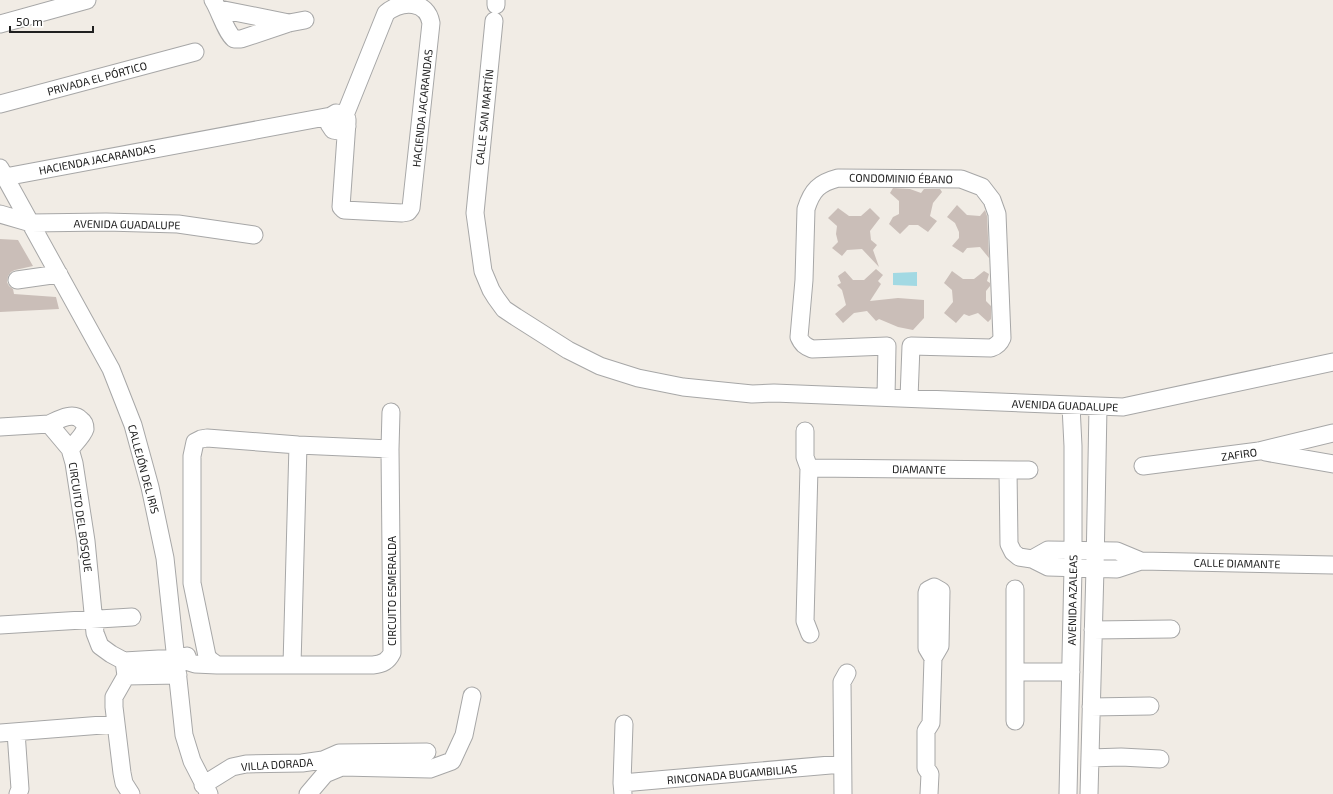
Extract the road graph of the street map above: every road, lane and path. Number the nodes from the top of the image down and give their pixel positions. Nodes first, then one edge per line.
1 (87, 0) edge
2 (216, 5) edge
3 (495, 9) edge
4 (0, 24) edge
5 (195, 52) dead end
6 (0, 104) edge
7 (338, 121) junction
8 (5, 176) edge
9 (0, 214) edge
10 (31, 223) junction
11 (254, 235) dead end
12 (59, 274) junction
13 (17, 280) dead end
14 (1333, 362) edge
15 (792, 394) joint
16 (886, 397) junction
17 (909, 398) junction
18 (1045, 404) junction
19 (1072, 406) junction
20 (1098, 407) junction
21 (1123, 408) junction
22 (391, 412) dead end
23 (49, 424) junction
24 (0, 427) edge
25 (805, 431) dead end
26 (1098, 431) junction
27 (1333, 433) edge
28 (298, 445) junction
29 (1073, 446) junction
30 (70, 449) junction
31 (390, 449) junction
32 (1259, 451) junction
33 (1333, 464) edge
34 (1143, 466) dead end
35 (809, 468) junction
36 (1008, 470) junction
37 (1029, 470) dead end
38 (1073, 472) junction
39 (1098, 472) junction
40 (1073, 551) junction
41 (1096, 551) junction
42 (1032, 559) junction
43 (1141, 561) junction
44 (1333, 565) edge
45 (1073, 568) junction
46 (1095, 568) junction
47 (1015, 589) dead end
48 (132, 617) dead end
49 (94, 620) junction
50 (0, 626) edge
51 (1171, 629) dead end
52 (203, 634) junction
53 (810, 634) dead end
54 (1093, 636) junction
55 (1071, 642) junction
56 (933, 658) dead end
57 (292, 665) junction
58 (177, 666) junction
59 (218, 666) junction
60 (125, 668) junction
61 (1015, 672) junction
62 (1071, 672) junction
63 (848, 673) dead end
64 (472, 696) dead end
65 (1150, 706) dead end
66 (1091, 707) junction
67 (1015, 721) dead end
68 (115, 724) junction
69 (624, 724) dead end
70 (8, 732) edge
71 (427, 752) dead end
72 (1090, 758) junction
73 (1160, 759) dead end
74 (842, 764) junction
75 (206, 789) edge
76 (623, 789) edge
77 (18, 794) edge
78 (131, 794) edge
79 (308, 794) edge
80 (843, 794) edge
81 (929, 794) edge
82 (1068, 794) edge
83 (1089, 794) edge

1 - 4 street
2 - 2 street
3 - 15 street, CALLE SAN MARTÍN
5 - 6 street, PRIVADA EL PÓRTICO
7 - 7 street, HACIENDA JACARANDAS
7 - 8 street, HACIENDA JACARANDAS
8 - 10 street, CALLEJÓN DEL IRIS
9 - 10 street, AVENIDA GUADALUPE
10 - 11 street, AVENIDA GUADALUPE
10 - 12 street, CALLEJÓN DEL IRIS
12 - 13 street
12 - 58 street, CALLEJÓN DEL IRIS
14 - 21 street, AVENIDA GUADALUPE
15 - 16 street, AVENIDA GUADALUPE
16 - 17 street, AVENIDA GUADALUPE
16 - 17 street, CONDOMINIO ÉBANO
17 - 18 street, AVENIDA GUADALUPE
18 - 19 street, AVENIDA GUADALUPE
18 - 29 street
19 - 20 street, AVENIDA GUADALUPE
19 - 29 street, AVENIDA AZALEAS
20 - 21 street, AVENIDA GUADALUPE
20 - 26 street, AVENIDA AZALEAS
21 - 26 street
22 - 31 street, CIRCUITO ESMERALDA
23 - 24 street
23 - 30 street, CIRCUITO DEL BOSQUE
23 - 30 street
25 - 35 street
26 - 39 street, AVENIDA AZALEAS
27 - 32 street, ZAFIRO
28 - 31 street
28 - 52 street
28 - 57 street
29 - 38 street, AVENIDA AZALEAS
30 - 49 street, CIRCUITO DEL BOSQUE
31 - 57 street, CIRCUITO ESMERALDA
32 - 33 street
32 - 34 street, ZAFIRO
35 - 36 street, DIAMANTE
35 - 53 street
36 - 37 street, DIAMANTE
36 - 42 street, CALLE DIAMANTE
38 - 39 street
38 - 40 street, AVENIDA AZALEAS
39 - 41 street, AVENIDA AZALEAS
40 - 41 street, CALLE DIAMANTE
40 - 42 street, CALLE DIAMANTE
40 - 45 street, AVENIDA AZALEAS
41 - 43 street, CALLE DIAMANTE
41 - 46 street, AVENIDA AZALEAS
42 - 45 street, CALLE DIAMANTE
43 - 44 street, CALLE DIAMANTE
43 - 46 street, CALLE DIAMANTE
45 - 46 street, CALLE DIAMANTE
45 - 55 street, AVENIDA AZALEAS
46 - 54 street, AVENIDA AZALEAS
47 - 61 street
48 - 49 street
49 - 50 street
49 - 60 street, CIRCUITO DEL BOSQUE
51 - 54 street
52 - 58 street
52 - 59 street
54 - 55 street
54 - 66 street, AVENIDA AZALEAS
55 - 62 street, AVENIDA AZALEAS
56 - 81 street
57 - 59 street, CIRCUITO ESMERALDA
58 - 59 street, CIRCUITO ESMERALDA
58 - 60 street
58 - 75 street, CALLEJÓN DEL IRIS
60 - 68 street
61 - 62 street
61 - 67 street
62 - 82 street, AVENIDA AZALEAS
63 - 74 street
64 - 79 street
65 - 66 street
66 - 72 street, AVENIDA AZALEAS
68 - 70 street
68 - 78 street
69 - 76 street
70 - 77 street
71 - 75 street, VILLA DORADA
72 - 73 street
72 - 83 street, AVENIDA AZALEAS
74 - 76 street, RINCONADA BUGAMBILIAS
74 - 80 street

